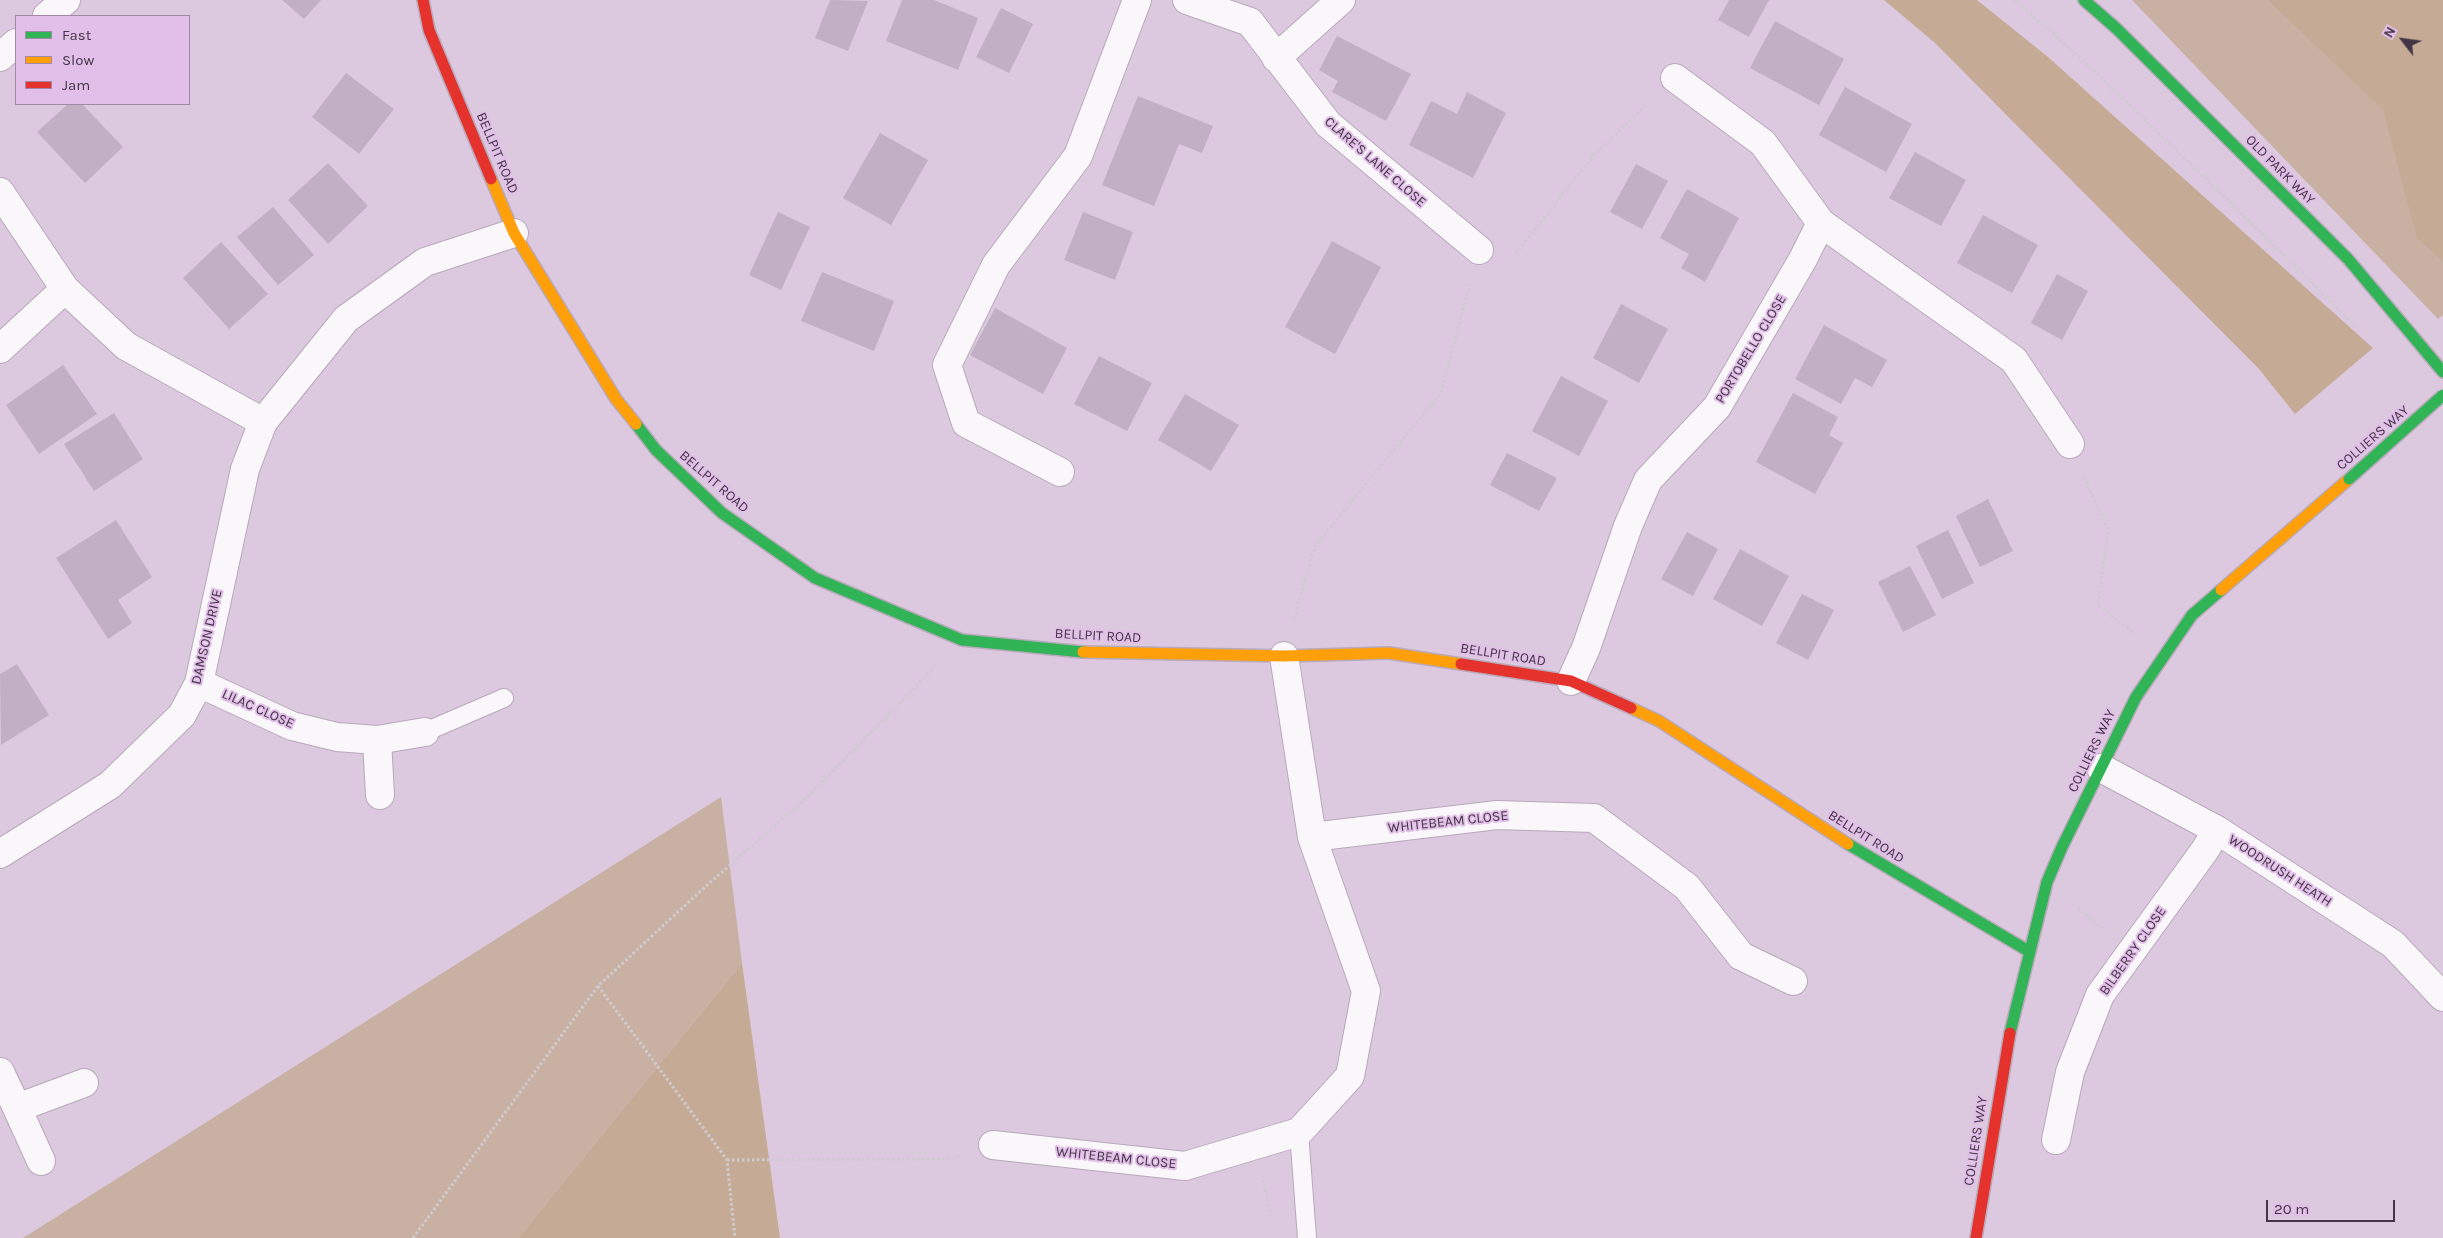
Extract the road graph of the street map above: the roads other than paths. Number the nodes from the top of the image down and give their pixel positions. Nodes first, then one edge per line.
1 (66, 0) edge
2 (423, 0) edge
3 (1137, 0) edge
4 (1187, 0) edge
5 (1341, 0) edge
6 (2084, 0) edge
7 (48, 15) edge
8 (15, 44) edge
9 (0, 57) edge
10 (1276, 58) junction
11 (1675, 78) road end
12 (0, 192) edge
13 (1821, 223) junction
14 (514, 233) junction
15 (1479, 250) road end
16 (65, 289) junction
17 (0, 349) edge
18 (2443, 372) edge
19 (2443, 395) edge
20 (263, 422) junction
21 (2070, 444) road end
22 (1060, 472) dead end
23 (1284, 656) junction
24 (1571, 681) junction
25 (199, 683) junction
26 (504, 698) dead end
27 (425, 732) joint
28 (377, 740) junction
29 (2101, 768) junction
30 (380, 795) dead end
31 (2217, 830) junction
32 (1312, 837) junction
33 (0, 854) edge
34 (2030, 952) junction
35 (1793, 980) dead end
36 (2443, 997) edge
37 (0, 1072) edge
38 (84, 1083) dead end
39 (17, 1108) junction
40 (1299, 1132) junction
41 (2056, 1140) dead end
42 (993, 1144) road end
43 (41, 1161) dead end
44 (1307, 1238) edge
45 (1976, 1238) edge

1 - 7 street
2 - 14 street, BELLPIT ROAD
3 - 22 street
4 - 10 street, CLARE'S LANE CLOSE
5 - 10 street
6 - 18 street, OLD PARK WAY
8 - 9 street
10 - 15 street, CLARE'S LANE CLOSE
11 - 13 street
12 - 16 street
13 - 21 street
13 - 24 street, PORTOBELLO CLOSE
14 - 20 street, DAMSON DRIVE
14 - 23 street, BELLPIT ROAD
16 - 17 street
16 - 20 street
19 - 29 street, COLLIERS WAY, bridge
20 - 25 street, DAMSON DRIVE
23 - 24 street, BELLPIT ROAD
23 - 32 street
24 - 34 street, BELLPIT ROAD
25 - 28 street, LILAC CLOSE
25 - 33 street, DAMSON DRIVE
26 - 27 lane
27 - 28 street, LILAC CLOSE
28 - 30 street
29 - 31 street, WOODRUSH HEATH
29 - 34 street, COLLIERS WAY
31 - 36 street, WOODRUSH HEATH
31 - 41 street, BILBERRY CLOSE
32 - 35 street, WHITEBEAM CLOSE
32 - 40 street
34 - 45 street, COLLIERS WAY
37 - 39 street
38 - 39 street
39 - 43 street
40 - 42 street, WHITEBEAM CLOSE
40 - 44 lane

